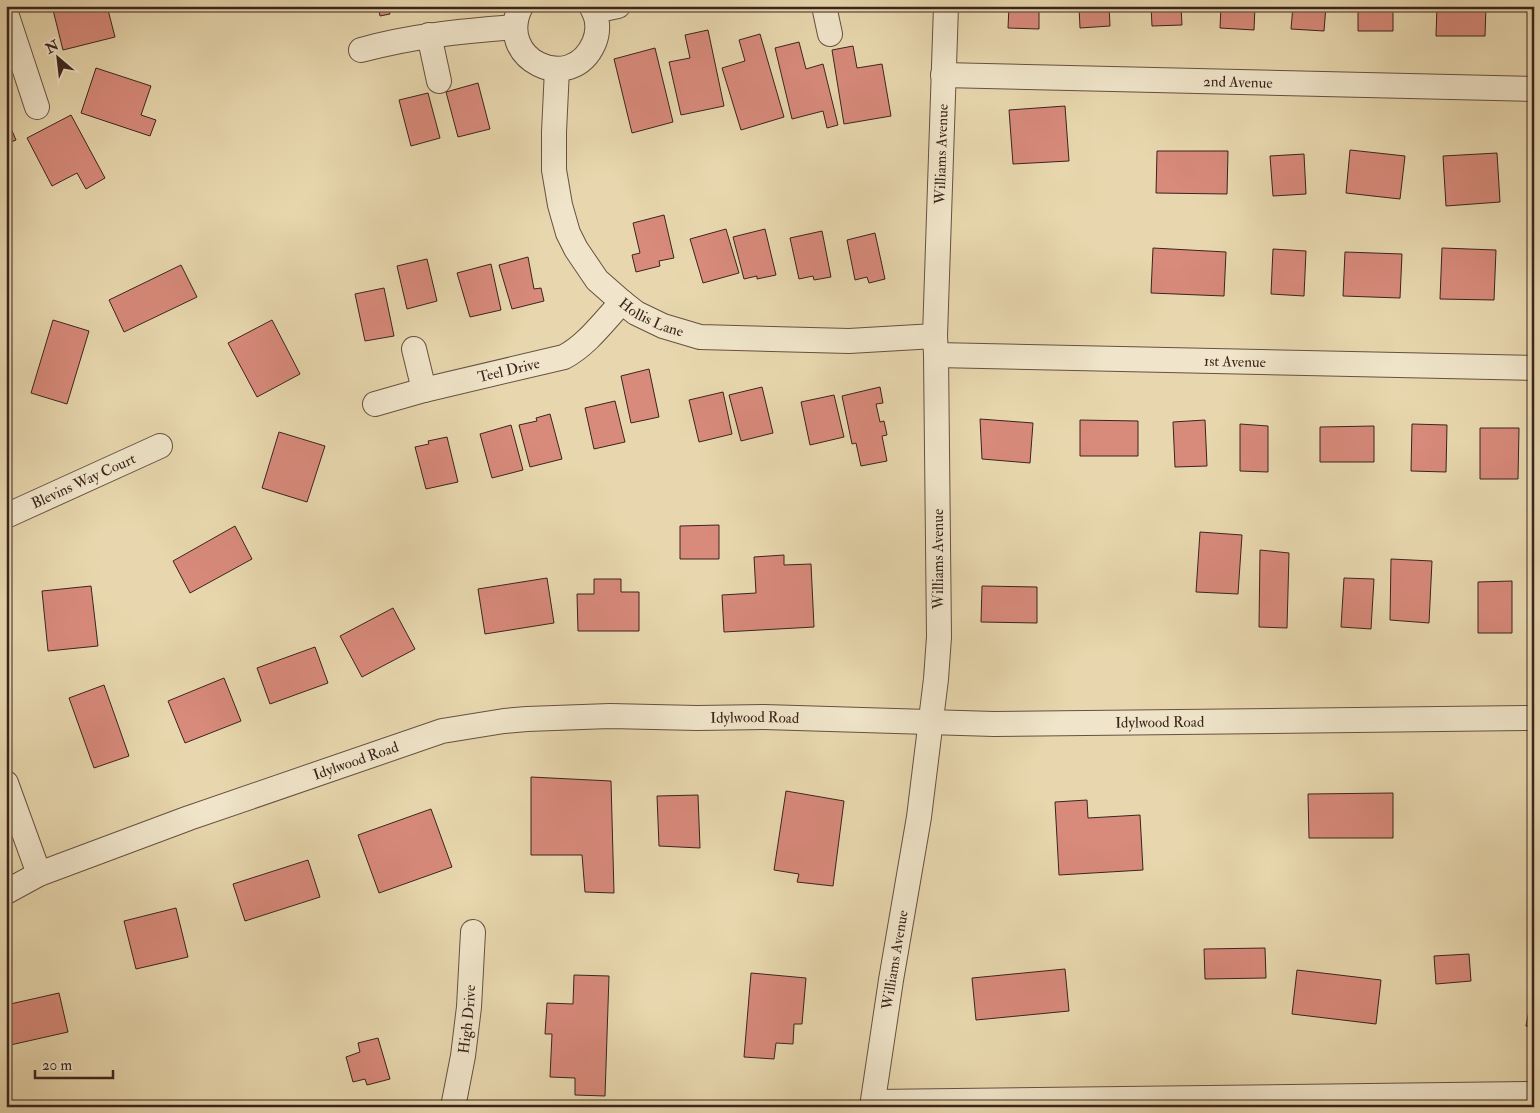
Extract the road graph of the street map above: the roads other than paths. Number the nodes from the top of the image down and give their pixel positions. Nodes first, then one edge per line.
1 (618, 6) edge
2 (824, 6) edge
3 (946, 6) edge
4 (593, 9) edge
5 (6, 13) edge
6 (518, 16) edge
7 (830, 34) dead end
8 (428, 35) junction
9 (361, 50) dead end
10 (557, 69) junction
11 (943, 75) junction
12 (439, 81) dead end
13 (1534, 89) edge
14 (36, 107) dead end
15 (622, 302) junction
16 (935, 345) junction
17 (414, 349) dead end
18 (1534, 368) edge
19 (424, 390) junction
20 (375, 404) dead end
21 (160, 446) dead end
22 (6, 516) edge
23 (1534, 718) edge
24 (932, 721) junction
25 (6, 783) edge
26 (39, 874) junction
27 (6, 892) edge
28 (473, 932) dead end
29 (1534, 1094) edge
30 (873, 1104) edge
31 (453, 1107) edge

1 - 4 street
2 - 7 street
3 - 11 street, Williams Avenue
4 - 10 street
5 - 14 street
6 - 8 street
6 - 10 street
8 - 9 street
8 - 12 street
10 - 15 street, Hollis Lane
11 - 13 street, 2nd Avenue
11 - 16 street, Williams Avenue
15 - 16 street, Hollis Lane
15 - 19 street, Teel Drive
16 - 18 street, 1st Avenue
16 - 24 street, Williams Avenue
17 - 19 street
19 - 20 street, Teel Drive
21 - 22 street, Blevins Way Court
23 - 24 street, Idylwood Road
24 - 26 street, Idylwood Road
24 - 30 street, Williams Avenue
25 - 26 street
26 - 27 street, Idylwood Road
28 - 31 street, High Drive
29 - 30 street

